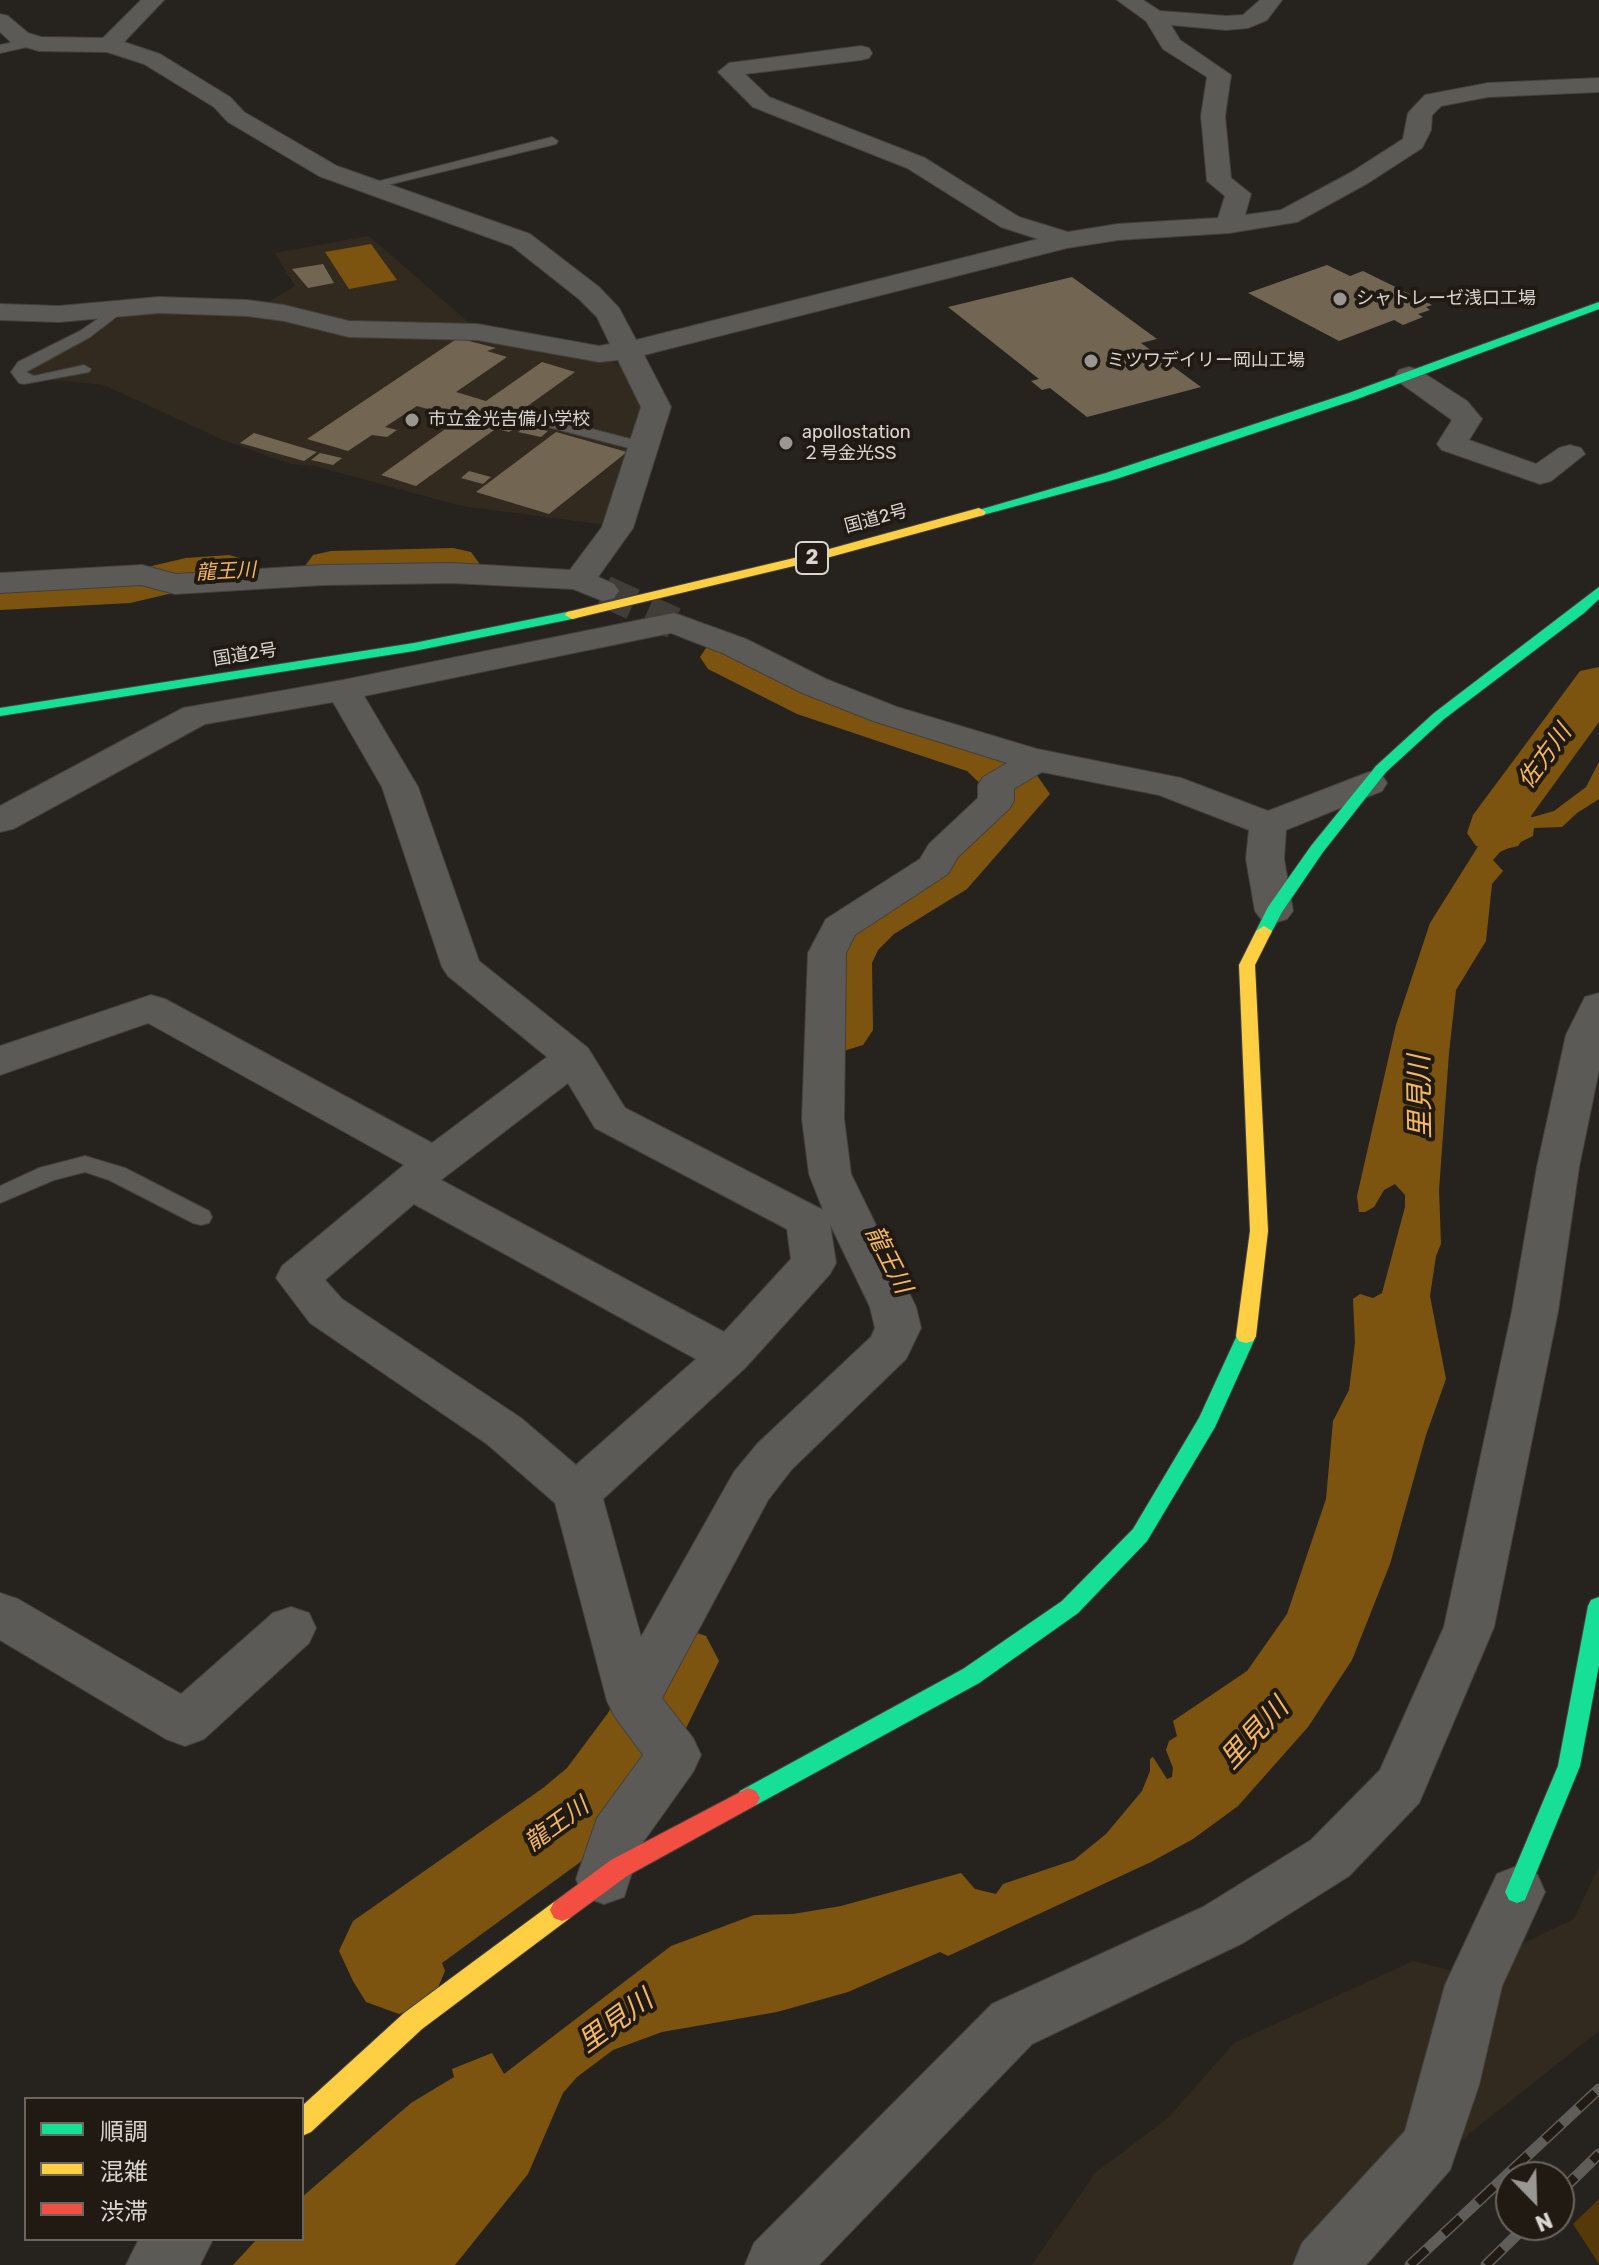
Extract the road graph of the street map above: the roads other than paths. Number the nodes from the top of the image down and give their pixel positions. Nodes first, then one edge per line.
1 (153, 0) edge
2 (1128, 0) edge
3 (1271, 0) edge
4 (1155, 17) junction
5 (0, 21) edge
6 (32, 42) junction
7 (109, 45) junction
8 (0, 49) edge
9 (861, 53) dead end
10 (1599, 85) edge
11 (552, 141) dead end
12 (367, 186) junction
13 (1229, 225) junction
14 (1067, 240) junction
15 (1599, 305) edge
16 (115, 311) junction
17 (0, 312) edge
18 (626, 351) junction
19 (84, 369) dead end
20 (1409, 376) junction
21 (553, 424) dead end
22 (644, 447) junction
23 (1570, 454) dead end
24 (0, 583) edge
25 (1599, 591) edge
26 (343, 690) junction
27 (0, 712) edge
28 (1019, 772) junction
29 (1369, 783) junction
30 (0, 821) edge
31 (1268, 824) junction
32 (1274, 911) junction
33 (1599, 1006) edge
34 (574, 1058) junction
35 (0, 1061) edge
36 (422, 1173) junction
37 (0, 1195) edge
38 (201, 1217) dead end
39 (729, 1356) junction
40 (577, 1493) junction
41 (1599, 1606) edge
42 (0, 1614) edge
43 (291, 1628) dead end
44 (633, 1701) junction
45 (604, 1879) junction
46 (1517, 1892) joint
47 (304, 2121) edge
48 (180, 2241) edge
49 (157, 2265) edge
50 (776, 2265) edge
51 (1324, 2265) edge

1 - 7 street
2 - 4 street
3 - 4 street
4 - 13 street
5 - 6 street
6 - 7 street
6 - 8 lane
7 - 12 street
9 - 14 street
10 - 13 street
11 - 12 lane
12 - 18 street
13 - 14 street
14 - 18 street
15 - 20 main road, 国道2号 / 2
16 - 17 street
16 - 18 street
16 - 19 lane
18 - 22 street
20 - 23 street
20 - 27 main road, 国道2号 / 2
21 - 22 lane
22 - 24 street
25 - 29 main road
26 - 28 street
26 - 30 street
26 - 34 street
28 - 31 street
28 - 44 street
29 - 31 street
29 - 32 main road
31 - 32 street
32 - 45 main road
33 - 50 street
34 - 36 street
34 - 39 street
35 - 36 street
36 - 39 street
36 - 40 street
37 - 38 lane
39 - 40 street
40 - 44 street
41 - 46 main road
42 - 43 street
44 - 45 street
45 - 47 main road
46 - 51 street
48 - 49 street

